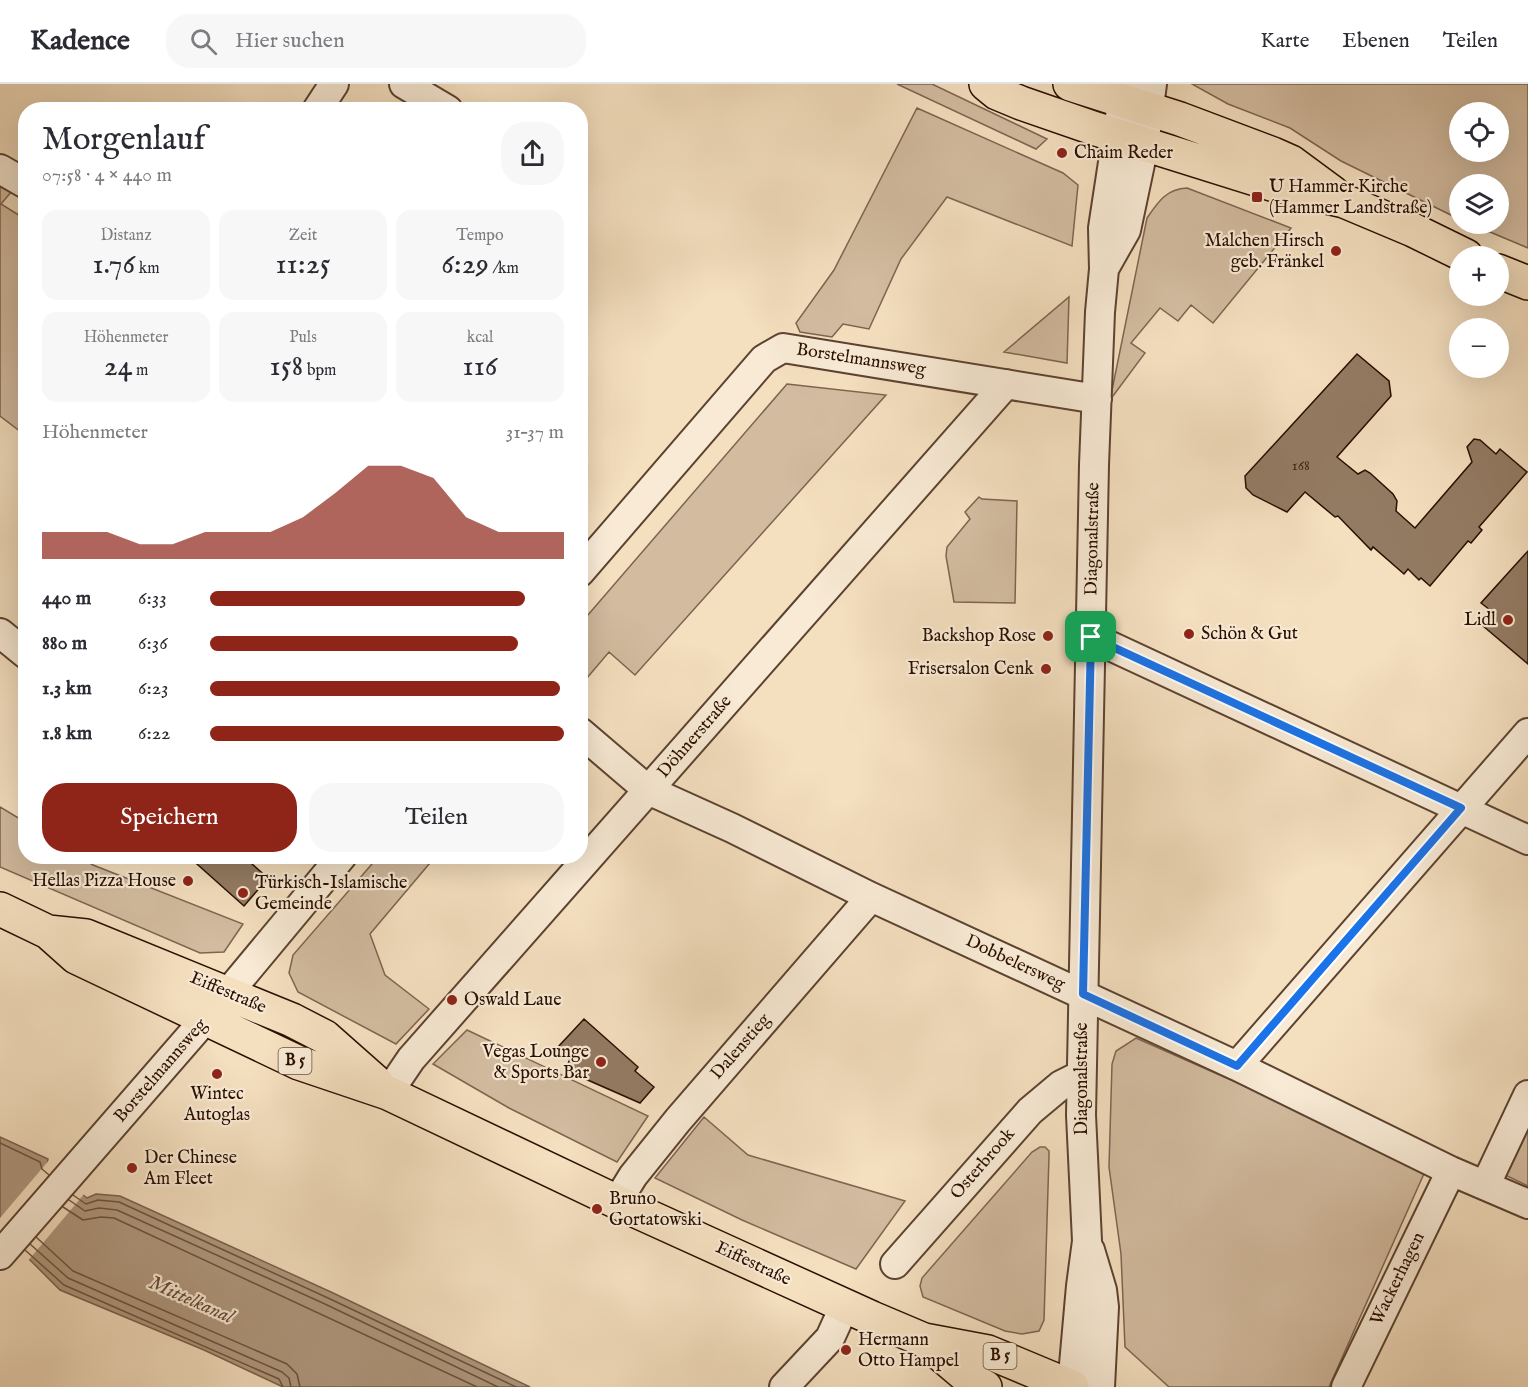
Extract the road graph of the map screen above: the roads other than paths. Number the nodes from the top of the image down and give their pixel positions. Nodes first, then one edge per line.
1 (334, 84) edge
2 (404, 84) edge
3 (986, 84) edge
4 (1070, 84) edge
5 (1137, 94) edge
6 (322, 102) edge
7 (434, 102) edge
8 (1130, 140) junction
9 (0, 169) edge
10 (18, 179) edge
11 (1344, 201) junction
12 (1449, 248) edge
13 (1509, 275) edge
14 (1528, 283) edge
15 (1006, 384) junction
16 (1097, 399) junction
17 (588, 563) edge
18 (0, 633) edge
19 (1091, 637) junction
20 (18, 648) edge
21 (1528, 733) edge
22 (588, 739) edge
23 (648, 790) junction
24 (1461, 808) junction
25 (1528, 840) edge
26 (588, 858) edge
27 (335, 864) edge
28 (583, 864) edge
29 (871, 897) junction
30 (0, 909) edge
31 (48, 932) junction
32 (228, 993) junction
33 (1083, 994) junction
34 (206, 1018) junction
35 (1237, 1066) junction
36 (1082, 1075) junction
37 (388, 1094) junction
38 (1528, 1095) edge
39 (1451, 1171) junction
40 (1486, 1184) junction
41 (617, 1202) junction
42 (1528, 1204) edge
43 (1087, 1242) junction
44 (0, 1255) edge
45 (895, 1264) dead end
46 (845, 1305) junction
47 (924, 1340) junction
48 (784, 1387) edge
49 (985, 1387) edge
50 (1072, 1387) edge
51 (1100, 1387) edge
52 (1346, 1387) edge

1 - 6 street
2 - 7 street
3 - 8 main road
4 - 5 main road
5 - 8 street, Diagonalstraße
5 - 11 main road
8 - 11 main road
8 - 16 street, Diagonalstraße
9 - 10 street
11 - 12 main road
13 - 14 main road
15 - 16 street, Borstelmannsweg
15 - 17 street, Borstelmannsweg
15 - 23 street, Döhnerstraße
16 - 19 street, Diagonalstraße
18 - 20 street
19 - 24 street
19 - 33 street, Diagonalstraße
21 - 24 street
22 - 23 street, Dobbelersweg
23 - 26 street, Döhnerstraße
23 - 29 street, Dobbelersweg
24 - 25 street
24 - 35 street
27 - 32 street, Borstelmannsweg
28 - 37 street, Döhnerstraße
29 - 33 street, Dobbelersweg
29 - 41 street, Dalenstieg
30 - 31 main road, Eiffestraße / B 5
31 - 32 main road, Eiffestraße / B 5
31 - 34 main road, Eiffestraße / B 5
32 - 34 street, Borstelmannsweg
32 - 37 main road, Eiffestraße / B 5
33 - 35 street, Dobbelersweg
33 - 36 street, Diagonalstraße
34 - 37 main road, Eiffestraße / B 5
34 - 44 street, Borstelmannsweg
35 - 39 street, Dobbelersweg
36 - 43 street, Diagonalstraße
36 - 45 street, Osterbrook
37 - 41 main road, Eiffestraße / B 5
38 - 40 street
39 - 40 street, Dobbelersweg
39 - 52 street, Wackerhagen
40 - 42 street, Dobbelersweg
41 - 46 main road, Eiffestraße / B 5
43 - 50 street, Diagonalstraße
43 - 51 street, Diagonalstraße
46 - 47 main road, Eiffestraße / B 5
46 - 48 street
47 - 49 main road, Eiffestraße / B 5
47 - 50 main road, Eiffestraße / B 5

